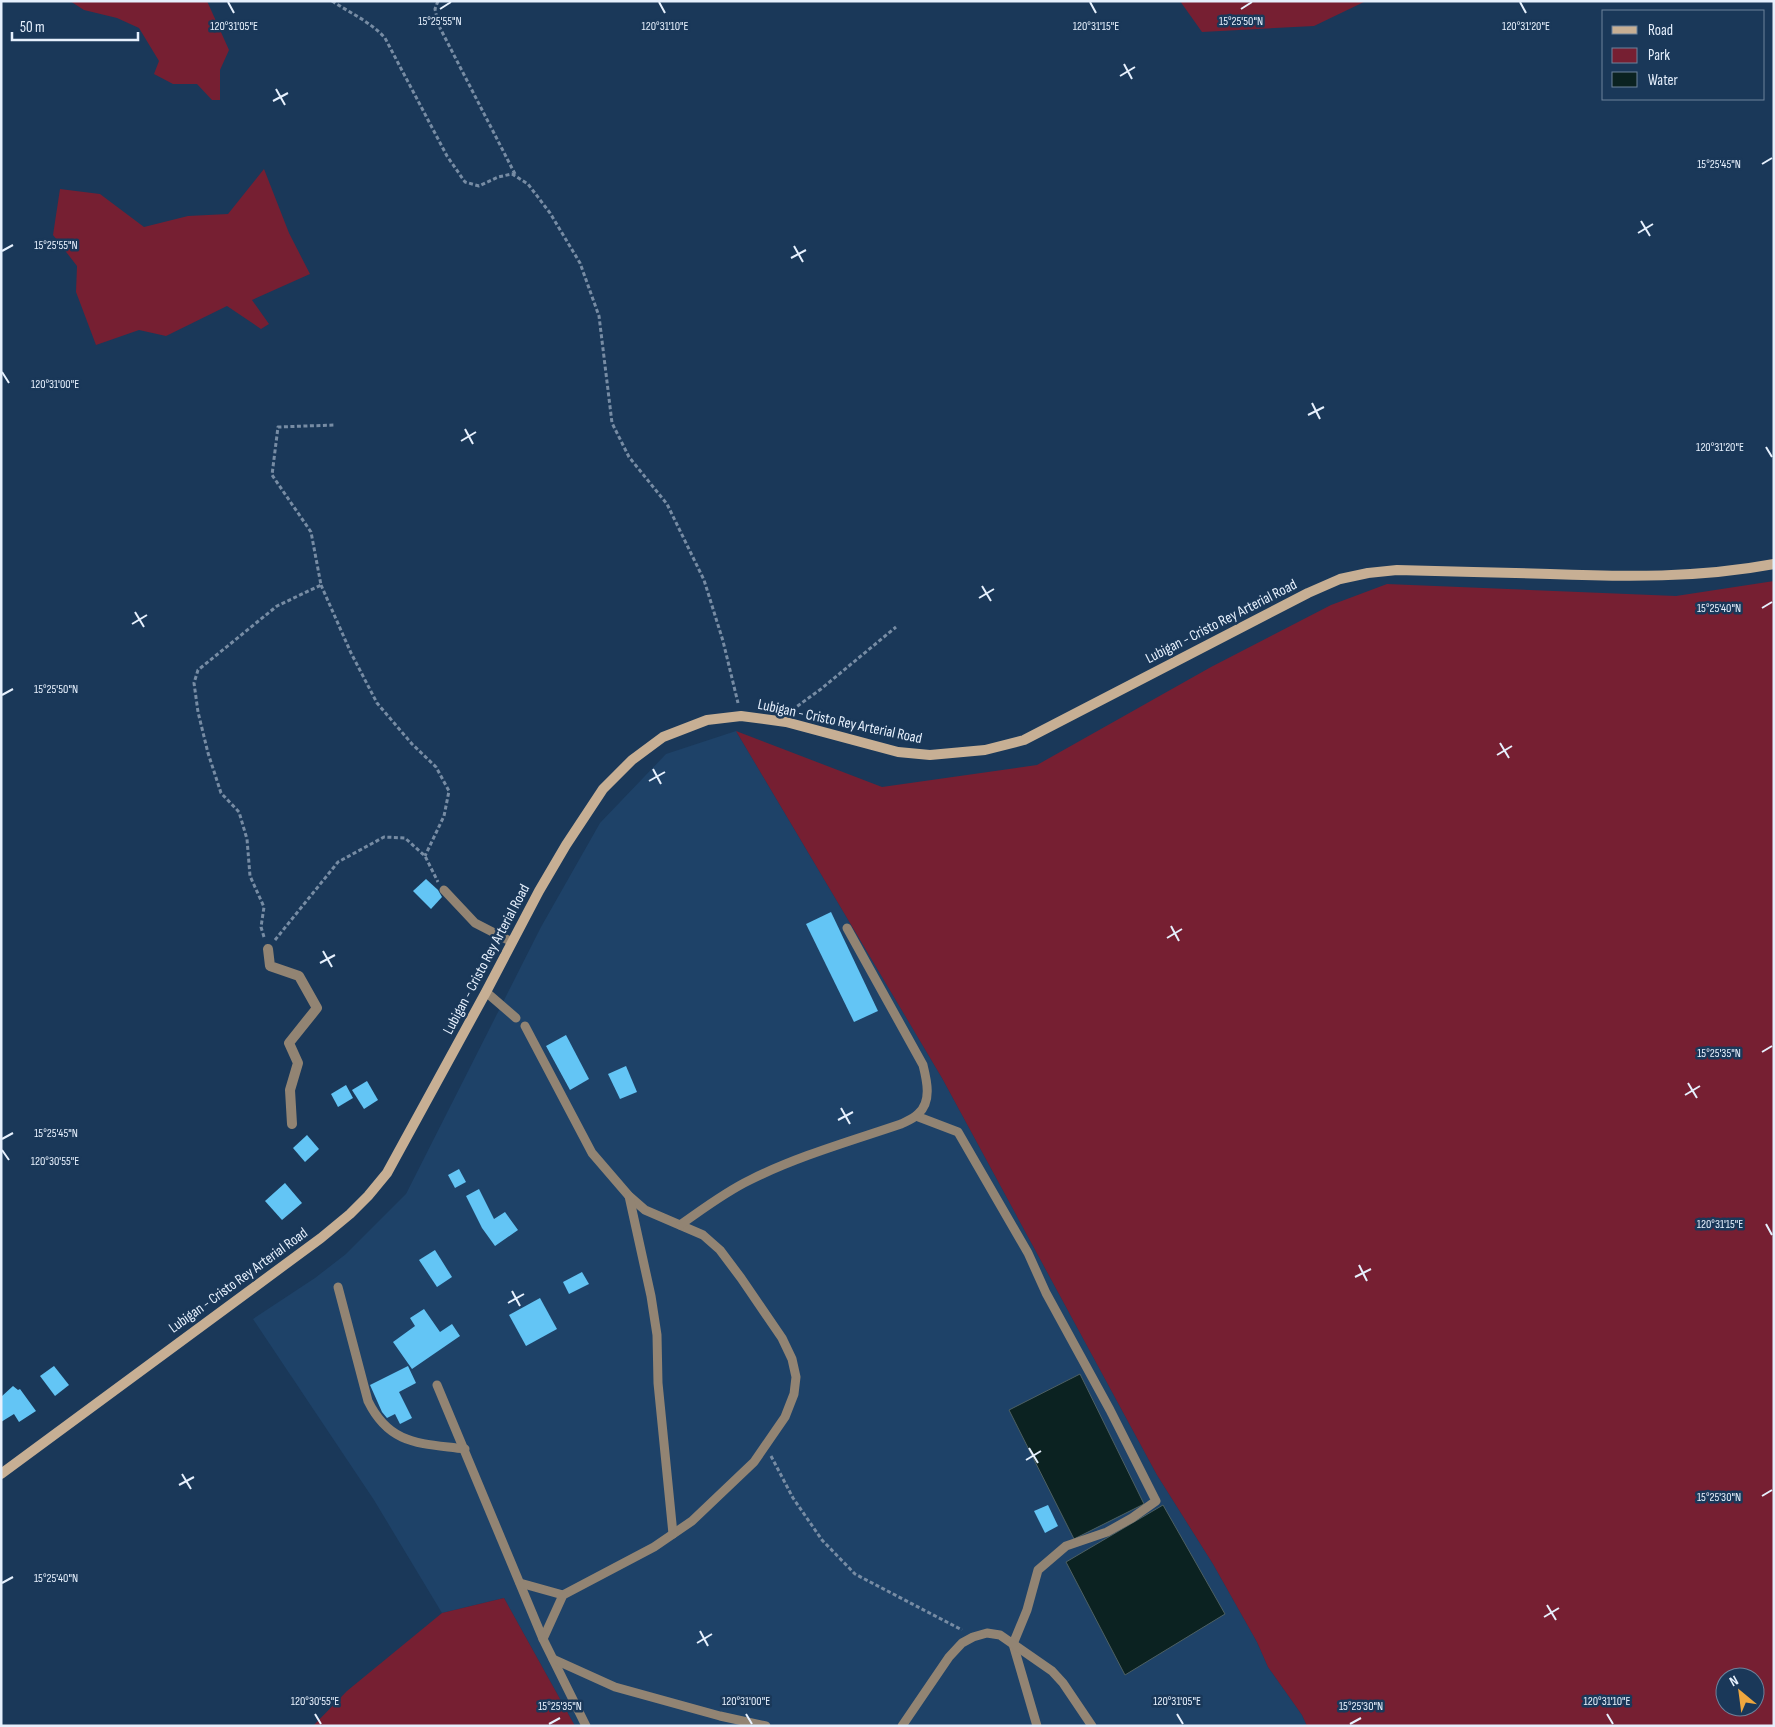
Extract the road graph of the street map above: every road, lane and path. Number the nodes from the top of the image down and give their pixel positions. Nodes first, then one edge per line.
1 (332, 1) edge
2 (438, 1) edge
3 (516, 176) junction
4 (334, 425) dead end
5 (1774, 564) edge
6 (320, 585) junction
7 (896, 627) dead end
8 (741, 716) junction
9 (777, 721) junction
10 (425, 856) junction
11 (444, 890) joint
12 (847, 928) dead end
13 (512, 942) junction
14 (268, 949) junction
15 (486, 992) junction
16 (516, 1018) dead end
17 (525, 1026) dead end
18 (916, 1116) junction
19 (292, 1124) dead end
20 (629, 1196) junction
21 (680, 1225) junction
22 (338, 1287) dead end
23 (437, 1385) dead end
24 (766, 1447) junction
25 (465, 1449) junction
26 (1, 1474) edge
27 (674, 1534) junction
28 (520, 1583) junction
29 (563, 1595) junction
30 (973, 1637) junction
31 (543, 1639) junction
32 (1013, 1644) junction
33 (554, 1659) junction
34 (586, 1726) edge
35 (766, 1726) edge
36 (902, 1726) edge
37 (1037, 1726) edge
38 (1092, 1726) edge

1 - 3 path
2 - 3 path
3 - 8 path
4 - 6 path
5 - 9 main road, Lubigan - Cristo Rey Arterial Road
6 - 10 path
6 - 14 path
7 - 9 path
8 - 9 main road, Lubigan - Cristo Rey Arterial Road
8 - 13 main road, Lubigan - Cristo Rey Arterial Road
10 - 11 path
10 - 14 path
11 - 13 lane
12 - 18 lane
13 - 15 main road, Lubigan - Cristo Rey Arterial Road
14 - 19 street
15 - 16 lane
15 - 26 main road, Lubigan - Cristo Rey Arterial Road
17 - 20 lane
18 - 21 lane
18 - 32 lane
20 - 21 lane
20 - 27 lane
21 - 24 lane
22 - 25 lane
23 - 25 lane
24 - 27 lane
24 - 30 path
25 - 28 lane
27 - 29 lane
28 - 29 lane
28 - 31 lane
29 - 31 lane
30 - 32 lane
30 - 36 lane
31 - 33 lane
32 - 37 lane
32 - 38 lane
33 - 34 lane
33 - 35 lane

